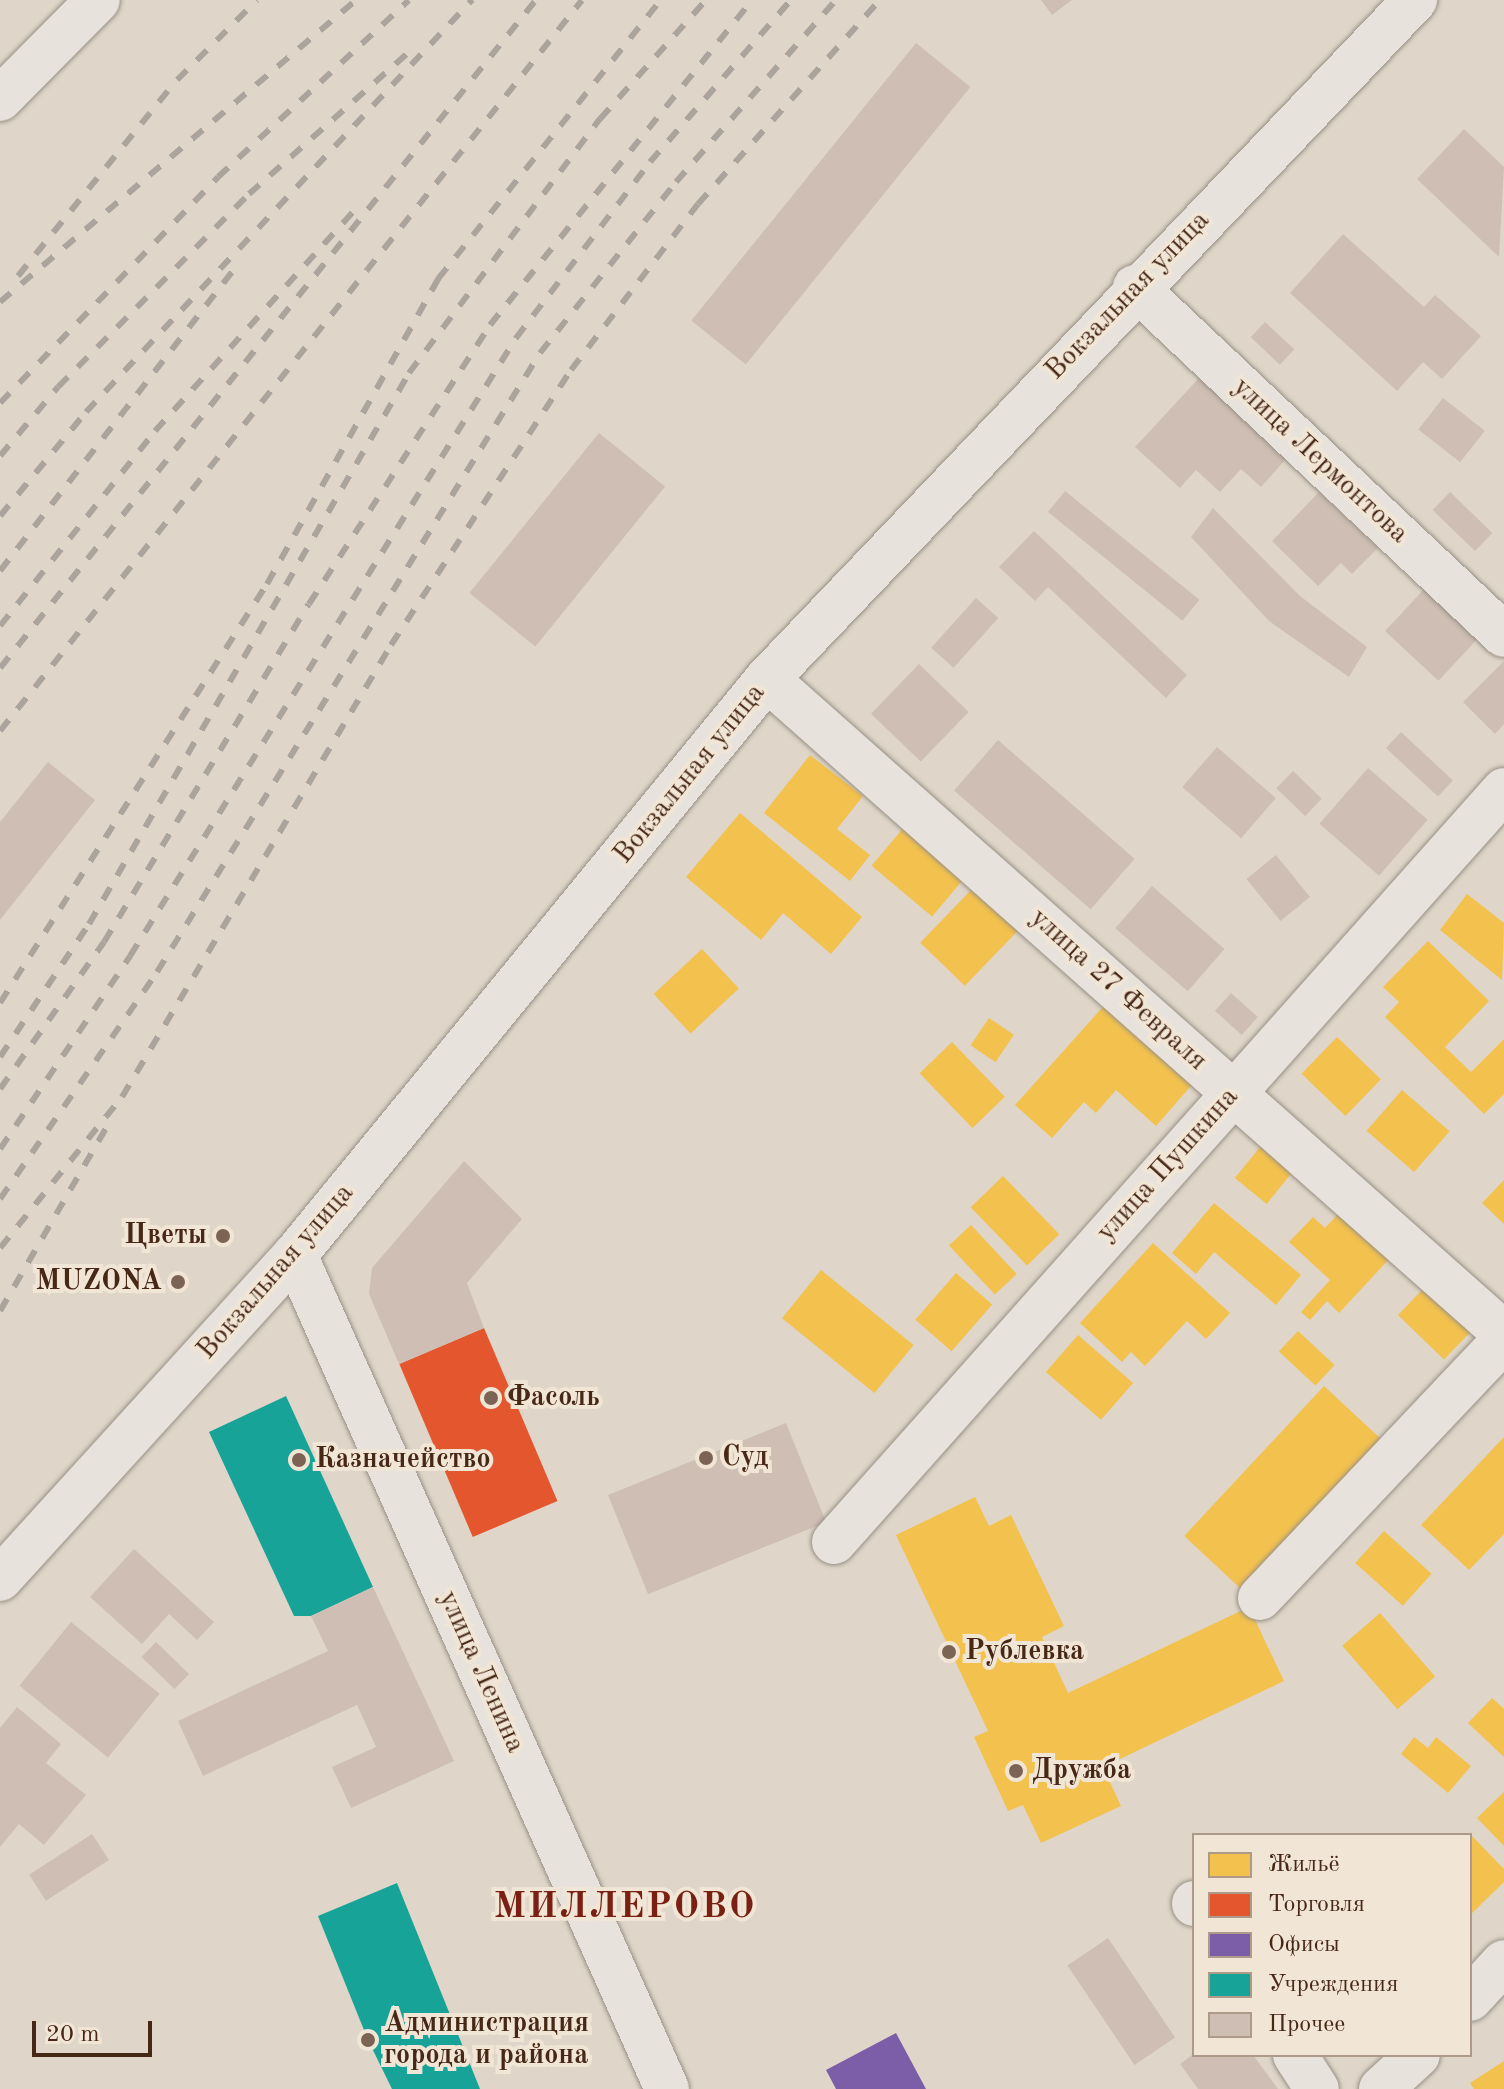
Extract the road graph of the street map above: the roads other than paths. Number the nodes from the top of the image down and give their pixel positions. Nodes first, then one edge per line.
1 (98, 0) edge
2 (1415, 0) edge
3 (0, 99) edge
4 (1135, 287) junction
5 (1504, 635) edge
6 (767, 679) junction
7 (1504, 790) edge
8 (1233, 1092) junction
9 (295, 1255) junction
10 (1504, 1333) edge
11 (1504, 1340) edge
12 (834, 1542) dead end
13 (0, 1579) edge
14 (1260, 1598) dead end
15 (1504, 1962) edge
16 (1472, 1997) edge
17 (1296, 2057) edge
18 (667, 2089) edge
19 (1317, 2089) edge

1 - 3 street
2 - 4 street, Вокзальная улица
4 - 5 street, улица Лермонтова
4 - 6 street, Вокзальная улица
6 - 8 street, улица 27 Февраля
6 - 9 street, Вокзальная улица
7 - 8 street, улица Пушкина
8 - 10 street, улица 27 Февраля
8 - 12 street, улица Пушкина
9 - 13 street, Вокзальная улица
9 - 18 street, улица Ленина
11 - 14 street
15 - 16 street
17 - 19 street

